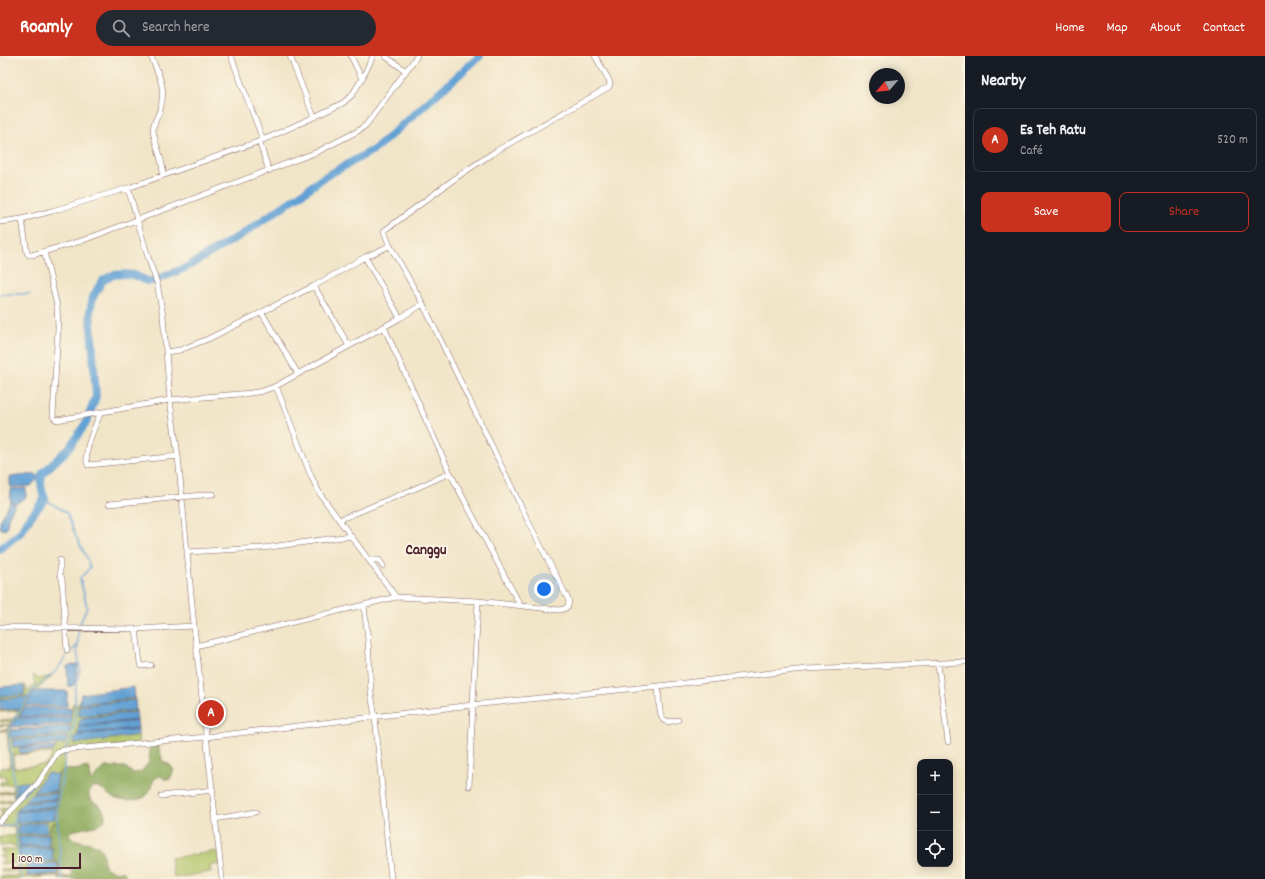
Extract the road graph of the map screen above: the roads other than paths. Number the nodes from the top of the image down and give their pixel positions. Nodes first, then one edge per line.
1 (151, 56) edge
2 (231, 56) edge
3 (290, 56) edge
4 (351, 56) edge
5 (373, 56) edge
6 (385, 56) edge
7 (417, 56) edge
8 (595, 56) edge
9 (406, 71) junction
10 (362, 79) junction
11 (314, 118) junction
12 (261, 141) junction
13 (269, 170) junction
14 (162, 176) junction
15 (128, 188) junction
16 (22, 219) junction
17 (137, 219) junction
18 (0, 222) edge
19 (389, 244) junction
20 (44, 251) junction
21 (365, 257) junction
22 (314, 286) junction
23 (423, 304) junction
24 (262, 314) junction
25 (400, 318) junction
26 (384, 327) junction
27 (349, 346) junction
28 (166, 352) junction
29 (298, 374) junction
30 (276, 386) junction
31 (170, 400) junction
32 (99, 412) junction
33 (178, 456) junction
34 (450, 473) junction
35 (213, 494) dead end
36 (182, 497) junction
37 (109, 504) dead end
38 (339, 520) junction
39 (350, 536) junction
40 (187, 552) junction
41 (60, 560) dead end
42 (368, 560) junction
43 (383, 566) dead end
44 (396, 597) junction
45 (478, 601) junction
46 (520, 605) junction
47 (364, 606) junction
48 (194, 626) junction
49 (0, 627) edge
50 (65, 628) junction
51 (136, 629) junction
52 (196, 646) junction
53 (67, 650) dead end
54 (965, 662) edge
55 (938, 664) junction
56 (151, 665) dead end
57 (658, 686) junction
58 (472, 705) junction
59 (375, 717) junction
60 (678, 720) dead end
61 (206, 737) junction
62 (948, 742) dead end
63 (469, 786) dead end
64 (213, 790) junction
65 (162, 796) dead end
66 (256, 812) dead end
67 (215, 819) junction
68 (0, 822) edge
69 (222, 879) edge
70 (391, 879) edge

1 - 14 street
2 - 12 street
3 - 11 street
4 - 10 street
5 - 10 street
6 - 9 street
7 - 9 street
8 - 19 street
9 - 13 street
10 - 11 street
11 - 12 street
12 - 13 street
12 - 14 street
13 - 17 street
14 - 15 street
15 - 16 street
15 - 17 street
16 - 18 street
16 - 20 street
17 - 20 street
17 - 28 street
19 - 21 street
19 - 23 street
20 - 32 street
21 - 22 street
21 - 25 street
22 - 24 street
22 - 27 street
23 - 25 street
23 - 46 street
24 - 28 street
24 - 29 street
25 - 26 street
26 - 27 street
26 - 34 street
27 - 29 street
28 - 31 street
29 - 30 street
30 - 31 street
30 - 38 street
31 - 32 street
31 - 33 street
32 - 33 street
33 - 36 street
34 - 38 street
34 - 46 street
35 - 36 street
36 - 37 street
36 - 40 street
38 - 39 street
39 - 40 street
39 - 42 street
40 - 48 street
41 - 50 street
42 - 43 street
42 - 44 street
44 - 45 street
44 - 47 street
45 - 46 street
45 - 58 street
47 - 52 street
47 - 59 street
48 - 51 street
48 - 52 street
49 - 50 street
50 - 51 street
50 - 53 street
51 - 56 street
52 - 61 street
54 - 55 street
55 - 57 street
55 - 62 street
57 - 58 street
57 - 60 street
58 - 59 street
58 - 63 street
59 - 61 street
59 - 70 street
61 - 64 street
61 - 68 street
64 - 65 street
64 - 67 street
66 - 67 street
67 - 69 street

